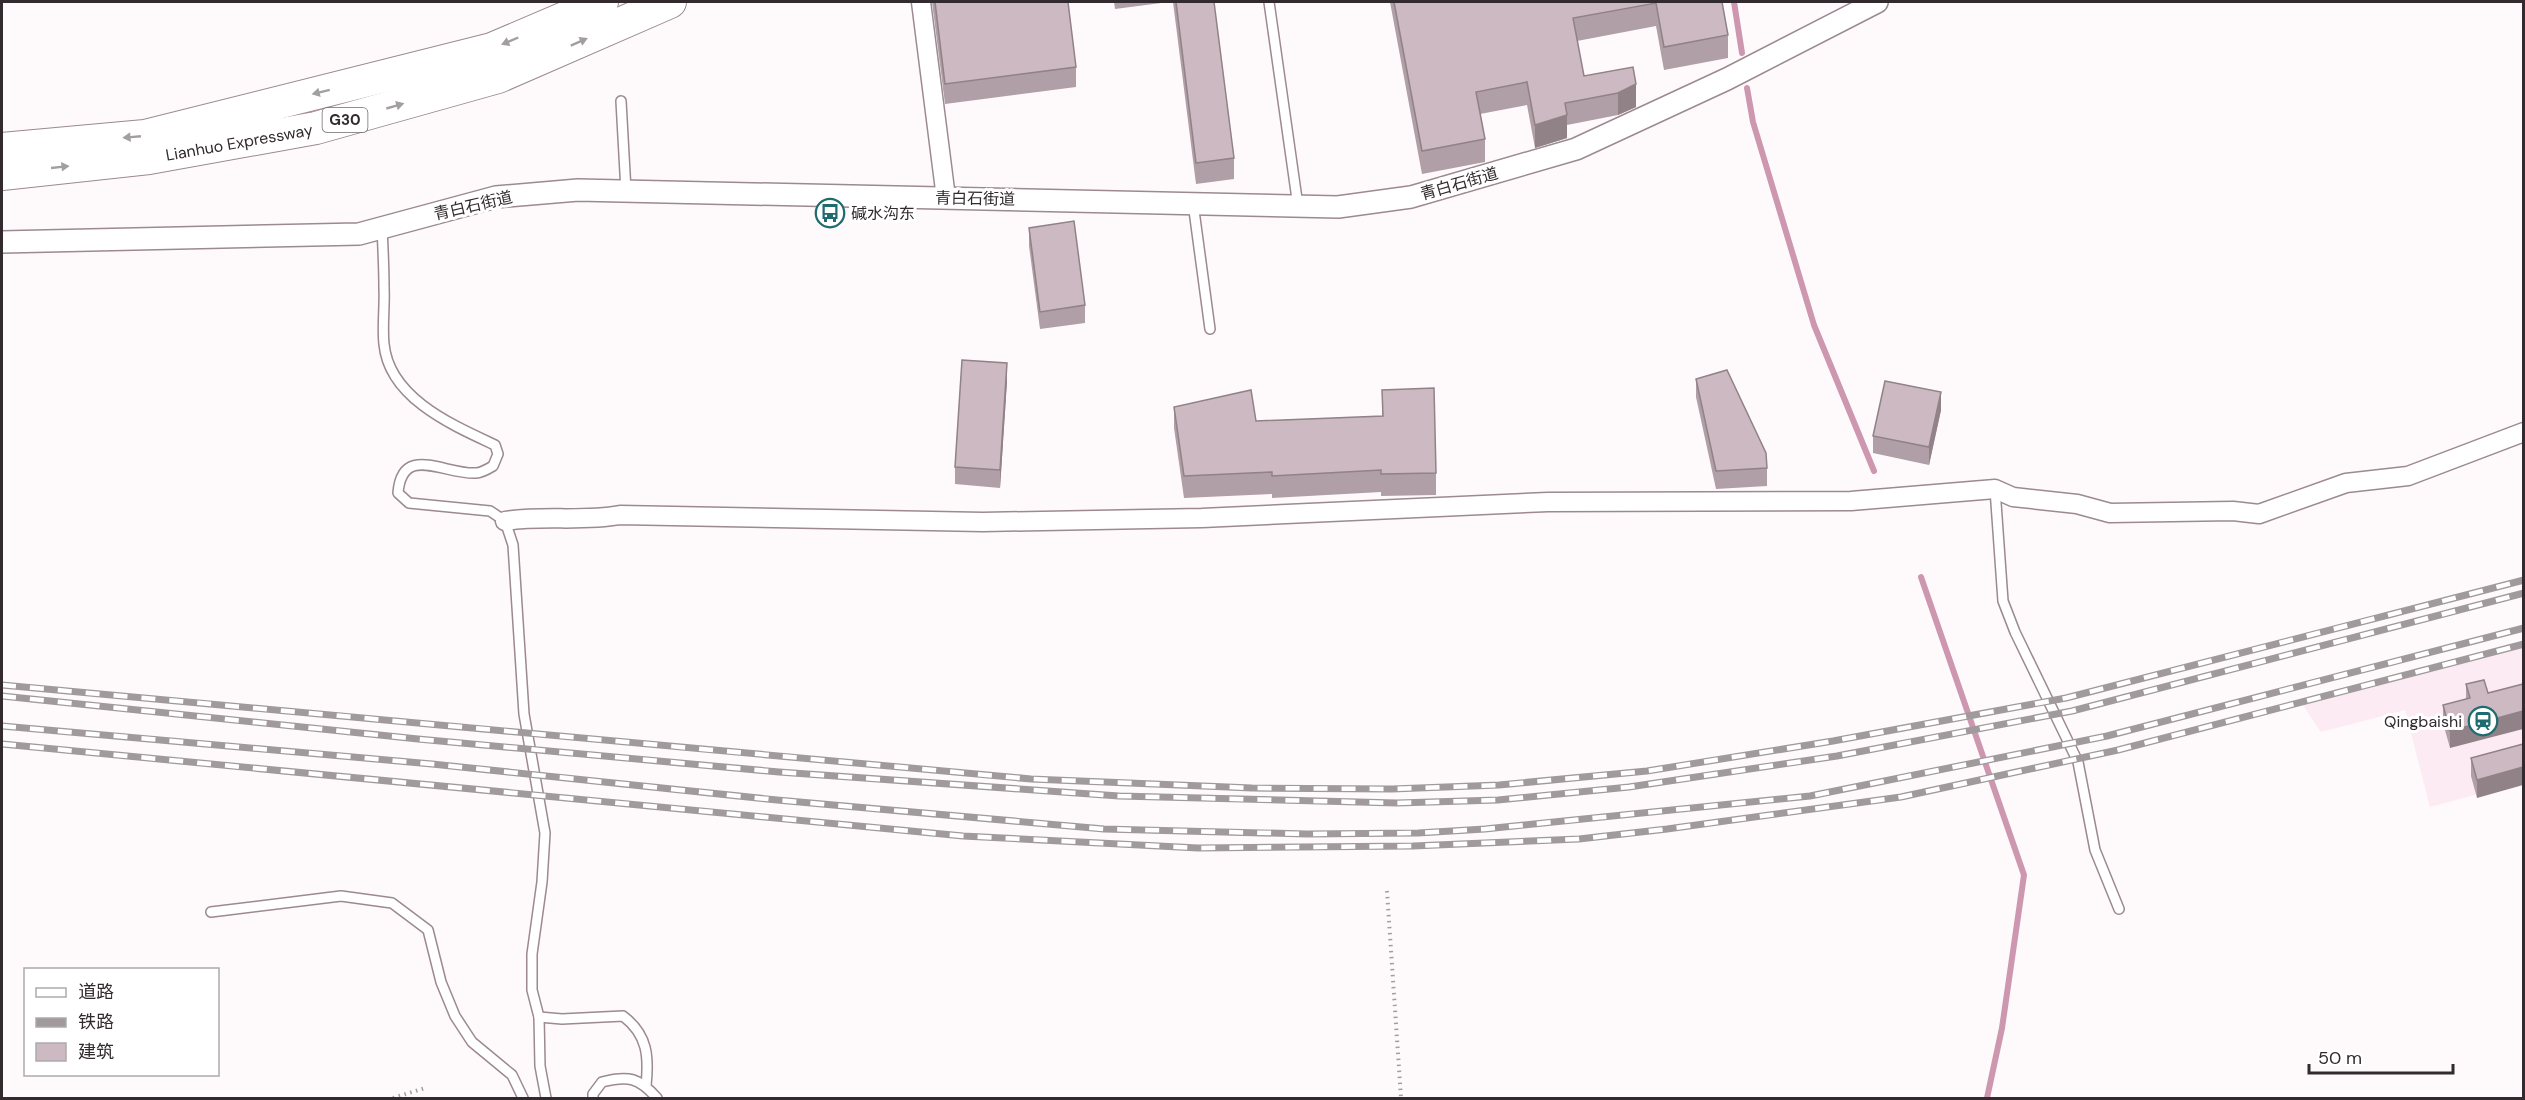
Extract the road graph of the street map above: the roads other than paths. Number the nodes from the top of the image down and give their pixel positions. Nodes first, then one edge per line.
1 (602, 2) edge
2 (670, 2) edge
3 (921, 2) edge
4 (1269, 2) edge
5 (1872, 3) edge
6 (621, 101) dead end
7 (2, 149) edge
8 (2, 174) edge
9 (626, 191) junction
10 (946, 198) junction
11 (1193, 203) junction
12 (1298, 206) junction
13 (382, 228) junction
14 (2, 242) edge
15 (1210, 329) dead end
16 (2523, 432) edge
17 (1995, 489) junction
18 (505, 521) junction
19 (2119, 909) dead end
20 (211, 912) dead end
21 (539, 1017) junction
22 (646, 1086) junction
23 (523, 1098) edge
24 (546, 1098) edge
25 (593, 1098) edge
26 (657, 1098) edge

1 -> 7 highway, Lianhuo Expressway / G30
8 -> 2 highway, Lianhuo Expressway / G30
3 - 10 street
4 - 12 lane
5 - 12 street, 青白石街道
6 - 9 lane
9 - 10 street, 青白石街道
9 - 13 street, 青白石街道
10 - 11 street, 青白石街道
11 - 12 street, 青白石街道
11 - 15 lane
13 - 14 street, 青白石街道
13 - 18 lane
16 - 17 street
17 - 18 street
17 - 19 lane
18 - 21 lane
20 - 23 lane
21 - 22 lane
21 - 24 lane
22 - 25 lane
22 - 26 lane

